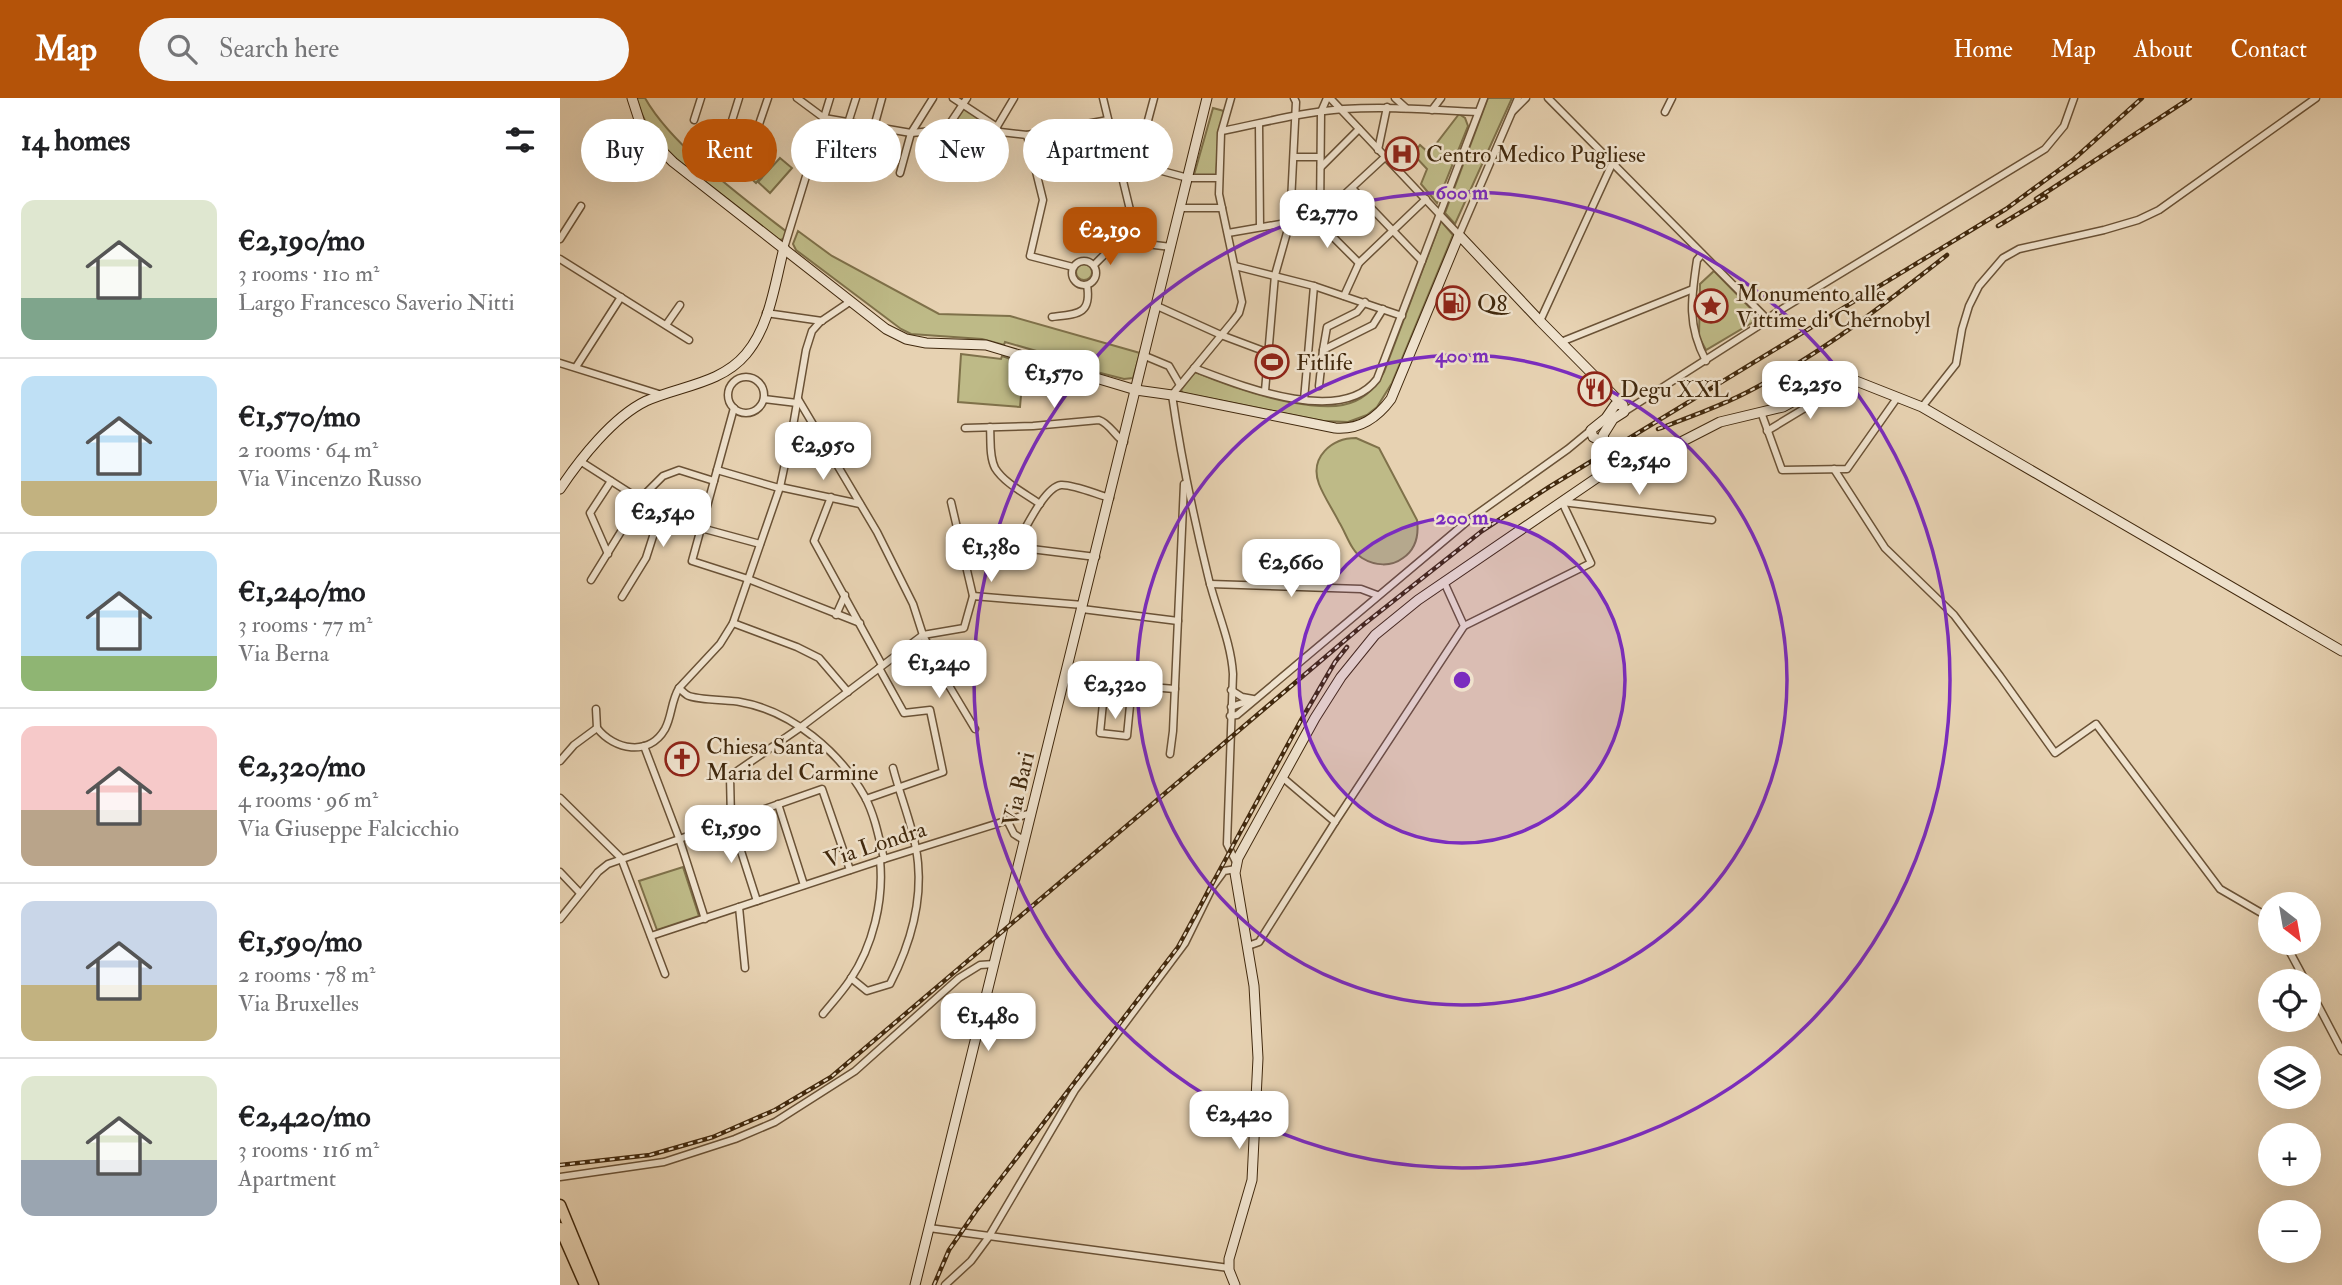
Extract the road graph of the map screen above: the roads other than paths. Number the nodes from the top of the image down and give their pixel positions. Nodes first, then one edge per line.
1 (632, 98) edge
2 (701, 98) edge
3 (739, 98) edge
4 (768, 98) edge
5 (797, 98) edge
6 (830, 98) edge
7 (856, 98) edge
8 (882, 98) edge
9 (921, 98) edge
10 (953, 98) edge
11 (1014, 98) edge
12 (1103, 98) edge
13 (1153, 98) edge
14 (1207, 98) edge
15 (1231, 98) edge
16 (1294, 98) edge
17 (1329, 98) edge
18 (1385, 98) edge
19 (1395, 98) edge
20 (1441, 98) edge
21 (1484, 98) edge
22 (1518, 98) edge
23 (1527, 98) edge
24 (1672, 98) edge
25 (2074, 98) edge
26 (2316, 98) edge
27 (1550, 99) edge
28 (932, 100) edge
29 (965, 101) edge
30 (1386, 107) junction
31 (1406, 108) junction
32 (1340, 109) junction
33 (1432, 110) junction
34 (1321, 112) junction
35 (1478, 112) junction
36 (1665, 112) dead end
37 (1510, 115) junction
38 (1296, 116) junction
39 (824, 118) junction
40 (694, 119) edge
41 (732, 119) edge
42 (761, 119) edge
43 (830, 119) edge
44 (849, 119) edge
45 (876, 119) edge
46 (953, 119) edge
47 (985, 119) edge
48 (1002, 119) edge
49 (1108, 119) edge
50 (1148, 119) edge
51 (1259, 124) junction
52 (1359, 129) junction
53 (901, 131) edge
54 (1222, 131) junction
55 (911, 133) junction
56 (915, 133) edge
57 (1378, 150) junction
58 (1295, 156) junction
59 (1321, 157) junction
60 (1385, 157) junction
61 (1612, 164) junction
62 (1321, 167) junction
63 (901, 169) edge
64 (1173, 174) edge
65 (1188, 178) junction
66 (1219, 178) junction
67 (1039, 182) edge
68 (1123, 182) edge
69 (1352, 188) junction
70 (1426, 199) junction
71 (581, 205) dead end
72 (1181, 208) junction
73 (1222, 208) junction
74 (1440, 214) junction
75 (1317, 218) junction
76 (1290, 222) junction
77 (1133, 226) junction
78 (1260, 227) junction
79 (1393, 230) junction
80 (1228, 233) junction
81 (1459, 235) junction
82 (560, 239) edge
83 (1171, 247) junction
84 (785, 248) junction
85 (1702, 254) junction
86 (560, 258) edge
87 (1422, 261) junction
88 (1359, 263) junction
89 (1094, 265) junction
90 (1236, 266) junction
91 (1073, 268) junction
92 (1275, 275) junction
93 (1087, 285) junction
94 (1314, 286) junction
95 (1693, 289) junction
96 (1344, 296) junction
97 (621, 297) junction
98 (851, 301) junction
99 (1365, 302) junction
100 (680, 305) dead end
101 (1157, 306) junction
102 (1383, 309) junction
103 (766, 313) junction
104 (1402, 316) junction
105 (1052, 317) dead end
106 (1767, 319) junction
107 (822, 321) junction
108 (1540, 321) junction
109 (666, 325) junction
110 (1221, 335) junction
111 (689, 340) dead end
112 (1560, 342) junction
113 (1323, 350) junction
114 (1269, 353) junction
115 (1145, 356) junction
116 (1706, 361) junction
117 (560, 363) edge
118 (576, 368) junction
119 (1194, 368) junction
120 (724, 372) junction
121 (733, 383) junction
122 (1180, 385) junction
123 (1319, 386) dead end
124 (1136, 390) junction
125 (1265, 391) junction
126 (663, 395) junction
127 (1172, 395) junction
128 (1804, 395) junction
129 (1897, 398) junction
130 (764, 399) junction
131 (1304, 400) junction
132 (797, 401) junction
133 (734, 408) junction
134 (1922, 408) junction
135 (1619, 409) junction
136 (1761, 412) junction
137 (990, 427) junction
138 (965, 428) dead end
139 (1767, 431) junction
140 (1599, 434) junction
141 (1124, 442) junction
142 (580, 461) junction
143 (1620, 464) junction
144 (717, 470) junction
145 (1833, 470) junction
146 (1185, 475) junction
147 (611, 481) junction
148 (714, 481) junction
149 (780, 487) junction
150 (560, 489) edge
151 (831, 497) junction
152 (1110, 498) junction
153 (641, 500) junction
154 (951, 502) dead end
155 (1562, 502) junction
156 (860, 504) junction
157 (1040, 504) junction
158 (633, 513) junction
159 (1712, 520) dead end
160 (701, 528) junction
161 (760, 544) junction
162 (608, 554) junction
163 (1096, 556) junction
164 (748, 579) junction
165 (591, 580) dead end
166 (1444, 582) junction
167 (1210, 584) junction
168 (845, 595) junction
169 (1377, 595) junction
170 (973, 596) junction
171 (622, 597) dead end
172 (1083, 607) junction
173 (836, 615) junction
174 (1178, 621) junction
175 (733, 623) junction
176 (860, 624) junction
177 (1464, 625) junction
178 (923, 635) junction
179 (2342, 651) edge
180 (880, 666) junction
181 (1065, 680) junction
182 (1105, 683) junction
183 (1132, 685) junction
184 (679, 688) junction
185 (1175, 689) junction
186 (1231, 690) junction
187 (848, 692) junction
188 (1253, 699) junction
189 (1231, 707) junction
190 (596, 709) dead end
191 (1230, 716) junction
192 (801, 727) junction
193 (597, 728) junction
194 (975, 729) dead end
195 (644, 746) junction
196 (1170, 754) dead end
197 (560, 761) edge
198 (893, 768) dead end
199 (1282, 777) junction
200 (898, 788) junction
201 (560, 798) edge
202 (866, 799) junction
203 (778, 804) junction
204 (1031, 813) junction
205 (731, 820) junction
206 (1007, 820) junction
207 (1335, 822) junction
208 (679, 838) junction
209 (1026, 841) junction
210 (916, 849) junction
211 (621, 858) junction
212 (882, 860) junction
213 (1236, 867) junction
214 (850, 870) junction
215 (560, 872) edge
216 (804, 885) junction
217 (580, 893) junction
218 (757, 901) junction
219 (739, 907) junction
220 (2258, 910) edge
221 (560, 919) edge
222 (705, 919) junction
223 (651, 936) junction
224 (1248, 946) junction
225 (994, 964) junction
226 (745, 968) dead end
227 (665, 974) dead end
228 (851, 978) junction
229 (2321, 1011) edge
230 (823, 1014) dead end
231 (2342, 1051) edge
232 (560, 1177) edge
233 (560, 1205) edge
234 (560, 1228) edge
235 (929, 1228) junction
236 (988, 1238) junction
237 (1229, 1268) junction
238 (584, 1285) edge
239 (593, 1285) edge
240 (915, 1285) edge
241 (945, 1285) edge
242 (1235, 1285) edge

1 - 84 main road
2 - 40 street
3 - 41 street
4 - 42 street
5 - 39 street
6 - 39 street
7 - 44 street
8 - 45 street
9 - 28 street
10 - 29 street
11 - 48 street
12 - 49 street
13 - 50 street
14 - 65 main road, Via Bari
15 - 54 street
16 - 38 street
17 - 32 street
17 - 34 street
18 - 30 street
19 - 31 street
20 - 33 street
21 - 35 street
22 - 37 street
23 - 37 street
24 - 36 street
25 - 106 street
26 - 134 street
27 - 61 street
28 - 55 street
29 - 46 street
29 - 47 street
30 - 31 street
30 - 32 street
30 - 57 street
31 - 33 street
32 - 34 street
32 - 52 street
33 - 35 street
34 - 38 street
34 - 59 street
35 - 74 street
37 - 81 street
38 - 51 street
38 - 58 street
39 - 43 street
39 - 84 street
51 - 54 street
51 - 78 street
52 - 57 street
52 - 62 street
53 - 55 street
54 - 66 street
55 - 56 street
55 - 63 street
57 - 60 street
58 - 59 street
58 - 76 street
59 - 62 street
60 - 69 street
60 - 70 street
61 - 85 street
61 - 108 street
62 - 75 street
64 - 65 street
65 - 66 street
65 - 72 main road, Via Bari
66 - 73 street
67 - 91 street
68 - 77 street
69 - 75 street
69 - 79 street
70 - 74 street
70 - 79 street
71 - 82 street
72 - 73 street
72 - 83 main road, Via Bari
73 - 80 street
74 - 81 street
74 - 87 street
75 - 76 street
75 - 88 street
76 - 78 street
76 - 92 street
77 - 83 street
77 - 89 street
78 - 80 street
79 - 87 street
79 - 88 street
80 - 90 street
81 - 108 main road
81 - 127 main road
83 - 101 main road, Via Bari
84 - 98 main road
84 - 103 main road
85 - 95 street
85 - 106 street
86 - 97 street
87 - 104 street
88 - 96 street
89 - 91 street
89 - 93 street
90 - 92 street
90 - 110 street
91 - 93 street
92 - 94 street
92 - 114 street
93 - 105 street
94 - 96 street
94 - 131 street
95 - 112 street
95 - 116 street
96 - 99 street
97 - 109 street
97 - 118 street
98 - 107 street
98 - 124 main road
99 - 102 street
99 - 113 street
100 - 109 street
101 - 110 street
101 - 115 main road, Via Bari
102 - 104 street
102 - 113 street
103 - 107 street
103 - 120 main road
104 - 131 street
106 - 116 street
107 - 132 street
108 - 112 main road
109 - 111 street
110 - 114 street
110 - 119 street
112 - 135 main road
113 - 123 street
114 - 125 street
115 - 122 street
115 - 124 main road, Via Bari
116 - 135 street
117 - 118 street
118 - 126 street
119 - 122 street
119 - 125 street
120 - 121 street
120 - 126 main road
121 - 130 street
121 - 133 street
122 - 127 street
124 - 127 main road
124 - 141 main road, Via Bari
125 - 131 street
126 - 142 main road
127 - 146 street
128 - 129 main road
128 - 136 main road
128 - 139 street
129 - 134 main road
129 - 145 street
130 - 132 street
130 - 133 street
132 - 149 street
132 - 156 street
133 - 144 street
134 - 179 main road
135 - 140 main road
136 - 139 street
136 - 143 main road
137 - 138 street
137 - 141 street
137 - 157 street
139 - 145 street
140 - 143 main road
140 - 169 street
141 - 152 main road, Via Bari
142 - 147 street
142 - 150 main road
143 - 155 main road
144 - 148 street
144 - 149 street
145 - 220 street
146 - 167 street
146 - 174 street
147 - 153 street
147 - 162 street
148 - 153 street
148 - 160 street
149 - 151 street
149 - 161 street
151 - 156 street
151 - 168 street
152 - 157 street
152 - 163 main road, Via Bari
153 - 158 street
154 - 170 street
155 - 159 street
155 - 166 main road
155 - 177 street
156 - 178 street
157 - 163 street
158 - 162 street
158 - 171 street
160 - 161 street
160 - 164 street
161 - 164 street
162 - 165 street
163 - 172 main road, Via Bari
164 - 173 street
164 - 175 street
166 - 177 street
166 - 199 main road
167 - 169 street
167 - 186 street
168 - 173 street
168 - 176 street
169 - 188 street
170 - 172 street
170 - 178 street
172 - 174 street
172 - 181 main road, Via Bari
173 - 176 street
174 - 185 street
175 - 184 street
175 - 187 street
176 - 180 street
177 - 207 street
178 - 180 street
178 - 194 street
180 - 187 street
180 - 200 street
181 - 182 street
181 - 204 main road, Via Bari
182 - 183 street
182 - 183 street
183 - 185 street
184 - 192 street
184 - 195 street
185 - 196 street
186 - 188 street
186 - 189 street
187 - 192 street
188 - 189 street
188 - 191 street
189 - 191 street
190 - 193 street
191 - 213 street
192 - 202 street
192 - 205 street
193 - 195 street
193 - 197 street
195 - 208 street
198 - 200 street
199 - 207 street
199 - 213 main road
200 - 202 street
200 - 210 street
201 - 211 street
202 - 212 street
203 - 205 street
203 - 214 street
203 - 216 street
204 - 206 street, Via Londra
204 - 209 main road, Via Bari
205 - 208 street
205 - 218 street
206 - 209 street
206 - 210 street, Via Londra
207 - 224 street
208 - 211 street
208 - 222 street
209 - 225 main road, Via Bari
210 - 212 street, Via Londra
210 - 228 street
211 - 217 street
211 - 223 street
212 - 214 street, Via Londra
212 - 228 street
213 - 224 main road
213 - 236 street
214 - 216 street, Via Londra
215 - 217 street
216 - 218 street, Via Londra
217 - 221 street
218 - 219 street, Via Londra
219 - 222 street, Via Londra
219 - 226 street
222 - 223 street, Via Londra
223 - 227 street
224 - 237 main road
225 - 232 street
225 - 235 main road, Via Bari
228 - 230 street
229 - 231 street
233 - 239 highway
234 - 238 highway
235 - 236 street
235 - 240 main road, Via Bari
236 - 237 street
236 - 241 street
237 - 242 main road

